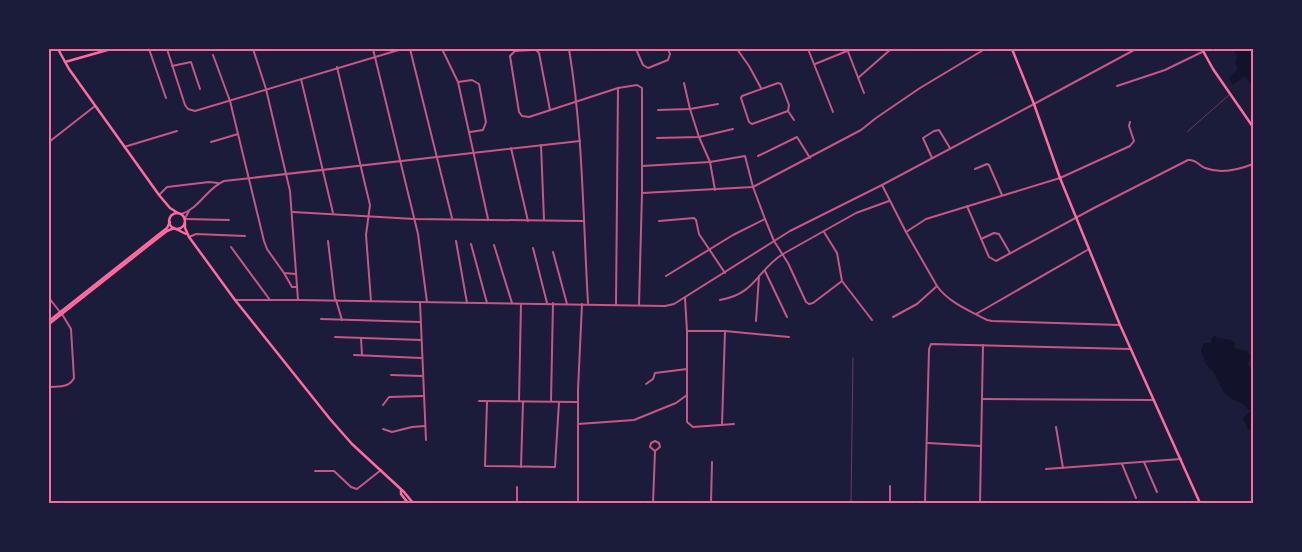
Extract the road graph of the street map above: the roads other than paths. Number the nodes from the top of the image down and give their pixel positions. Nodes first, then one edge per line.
1 (58, 49) edge
2 (111, 49) edge
3 (149, 49) edge
4 (167, 49) edge
5 (253, 49) edge
6 (373, 49) edge
7 (402, 49) edge
8 (410, 49) edge
9 (442, 49) edge
10 (532, 49) edge
11 (569, 49) edge
12 (636, 49) edge
13 (668, 49) edge
14 (736, 49) edge
15 (808, 49) edge
16 (852, 49) edge
17 (891, 49) edge
18 (976, 49) edge
19 (985, 49) edge
20 (1012, 49) edge
21 (1136, 49) edge
22 (847, 50) edge
23 (1203, 50) edge
24 (977, 52) junction
25 (213, 55) dead end
26 (375, 56) junction
27 (65, 62) junction
28 (814, 64) junction
29 (172, 66) junction
30 (337, 67) junction
31 (301, 78) junction
32 (858, 78) junction
33 (458, 82) junction
34 (684, 83) dead end
35 (1117, 86) dead end
36 (618, 88) junction
37 (761, 88) junction
38 (200, 89) dead end
39 (266, 89) junction
40 (864, 93) dead end
41 (1231, 94) junction
42 (166, 98) dead end
43 (230, 101) junction
44 (577, 102) junction
45 (718, 104) dead end
46 (1034, 104) junction
47 (95, 106) junction
48 (690, 109) junction
49 (658, 110) dead end
50 (550, 111) junction
51 (788, 111) junction
52 (832, 112) dead end
53 (794, 120) dead end
54 (1130, 122) dead end
55 (1253, 127) edge
56 (733, 129) dead end
57 (177, 131) dead end
58 (470, 132) junction
59 (1187, 132) dead end
60 (238, 134) junction
61 (699, 137) junction
62 (657, 138) dead end
63 (580, 141) junction
64 (49, 142) edge
65 (211, 142) dead end
66 (541, 145) junction
67 (124, 147) junction
68 (511, 148) junction
69 (951, 148) junction
70 (474, 152) junction
71 (438, 156) junction
72 (758, 156) dead end
73 (810, 158) junction
74 (932, 158) junction
75 (401, 161) junction
76 (710, 162) junction
77 (361, 164) junction
78 (1253, 164) edge
79 (642, 166) junction
80 (323, 170) junction
81 (975, 170) dead end
82 (286, 174) junction
83 (250, 178) junction
84 (1060, 178) junction
85 (218, 184) junction
86 (882, 185) junction
87 (753, 187) junction
88 (715, 190) junction
89 (642, 193) junction
90 (159, 195) junction
91 (1002, 195) junction
92 (889, 201) junction
93 (165, 203) junction
94 (967, 206) junction
95 (192, 208) junction
96 (293, 212) junction
97 (180, 213) junction
98 (333, 213) junction
99 (368, 215) junction
100 (452, 218) junction
101 (1076, 218) junction
102 (414, 219) junction
103 (488, 219) junction
104 (765, 219) junction
105 (185, 220) junction
106 (229, 220) dead end
107 (544, 220) junction
108 (170, 221) junction
109 (528, 221) junction
110 (583, 221) junction
111 (658, 221) dead end
112 (175, 228) junction
113 (824, 232) junction
114 (906, 232) junction
115 (189, 236) junction
116 (245, 236) dead end
117 (981, 239) junction
118 (328, 241) dead end
119 (456, 241) dead end
120 (774, 241) junction
121 (472, 244) dead end
122 (494, 244) dead end
123 (231, 247) dead end
124 (533, 248) dead end
125 (710, 248) junction
126 (1089, 249) junction
127 (553, 252) dead end
128 (1010, 253) junction
129 (783, 254) junction
130 (765, 272) junction
131 (284, 273) junction
132 (725, 273) junction
133 (296, 274) junction
134 (666, 276) dead end
135 (759, 276) junction
136 (842, 281) junction
137 (937, 286) junction
138 (297, 287) junction
139 (49, 298) edge
140 (685, 298) junction
141 (235, 300) junction
142 (270, 300) junction
143 (298, 300) junction
144 (335, 300) junction
145 (720, 300) dead end
146 (371, 301) junction
147 (420, 302) junction
148 (427, 302) junction
149 (467, 303) junction
150 (487, 303) junction
151 (512, 303) junction
152 (521, 303) junction
153 (548, 303) junction
154 (554, 304) junction
155 (567, 304) junction
156 (582, 304) junction
157 (588, 304) junction
158 (616, 305) junction
159 (639, 305) junction
160 (61, 313) junction
161 (976, 314) junction
162 (787, 317) dead end
163 (893, 317) dead end
164 (321, 319) dead end
165 (342, 320) junction
166 (872, 320) dead end
167 (756, 321) dead end
168 (49, 322) edge
169 (420, 322) junction
170 (1120, 325) junction
171 (687, 331) junction
172 (725, 331) junction
173 (335, 337) dead end
174 (789, 337) dead end
175 (361, 338) junction
176 (421, 340) junction
177 (983, 345) junction
178 (1130, 349) junction
179 (354, 355) dead end
180 (362, 355) junction
181 (421, 358) junction
182 (853, 358) dead end
183 (687, 369) junction
184 (391, 374) dead end
185 (422, 376) junction
186 (646, 384) dead end
187 (49, 387) edge
188 (687, 395) junction
189 (423, 396) junction
190 (982, 399) junction
191 (1154, 400) junction
192 (479, 401) dead end
193 (487, 402) junction
194 (521, 402) junction
195 (551, 402) junction
196 (558, 402) junction
197 (578, 402) junction
198 (383, 405) dead end
199 (578, 424) junction
200 (734, 424) dead end
201 (722, 425) junction
202 (425, 426) junction
203 (1056, 427) dead end
204 (383, 429) dead end
205 (426, 440) dead end
206 (927, 443) junction
207 (980, 446) junction
208 (655, 451) dead end
209 (1182, 459) junction
210 (712, 462) dead end
211 (1144, 462) junction
212 (1122, 464) junction
213 (521, 467) junction
214 (1063, 468) junction
215 (1046, 469) dead end
216 (381, 470) junction
217 (315, 471) dead end
218 (890, 486) dead end
219 (517, 487) dead end
220 (401, 491) junction
221 (1157, 492) dead end
222 (1136, 498) dead end
223 (408, 503) edge
224 (413, 503) edge
225 (517, 503) edge
226 (578, 503) edge
227 (653, 503) edge
228 (711, 503) edge
229 (851, 503) edge
230 (890, 503) edge
231 (925, 503) edge
232 (980, 503) edge
233 (1200, 503) edge

1 - 27 main road
2 - 27 main road
3 - 42 street
4 - 29 street
5 - 39 street
6 - 26 street
7 - 26 street
8 - 71 street
9 - 33 street
10 - 50 street
10 - 50 street
11 - 44 street
12 - 13 street
14 - 37 street
15 - 28 street
16 - 22 street
17 - 32 street
18 - 24 street
19 - 24 street
20 - 46 main road
21 - 46 street
22 - 28 street
22 - 32 street
23 - 35 street
23 - 41 main road
24 - 73 street
25 - 43 street
26 - 30 street
26 - 75 street
27 - 47 main road
28 - 52 street
29 - 38 street
29 - 43 street
30 - 31 street
30 - 77 street
31 - 39 street
31 - 80 street
32 - 40 street
33 - 58 street
33 - 58 street
34 - 48 street
36 - 44 street
36 - 79 street
36 - 158 street
37 - 51 street
37 - 51 street
39 - 43 street
39 - 82 street
41 - 55 main road
41 - 59 lane
43 - 60 street
44 - 50 street
44 - 63 street
45 - 48 street
46 - 69 street
46 - 84 main road
47 - 64 street
47 - 67 main road
48 - 49 street
48 - 61 street
51 - 53 street
54 - 84 street
56 - 61 street
57 - 67 street
58 - 70 street
60 - 65 street
60 - 83 street
61 - 62 street
61 - 76 street
63 - 66 street
63 - 110 street
66 - 68 street
66 - 107 street
67 - 90 main road
68 - 70 street
68 - 109 street
69 - 74 street
69 - 74 street
70 - 71 street
70 - 103 street
71 - 75 street
71 - 100 street
72 - 73 street
73 - 87 street
74 - 86 street
75 - 77 street
75 - 102 street
76 - 79 street
76 - 87 street
76 - 88 street
77 - 80 street
77 - 99 street
78 - 101 street
79 - 89 street
80 - 82 street
80 - 98 street
81 - 91 street
82 - 83 street
82 - 96 street
83 - 85 street
83 - 131 street
84 - 91 street
84 - 101 main road
85 - 90 street
85 - 95 street
86 - 92 street
86 - 120 street
87 - 88 street
87 - 104 street
88 - 89 street
89 - 159 street
90 - 93 main road
91 - 94 street
92 - 113 street
92 - 114 street
93 - 97 main road
93 - 108 main road
94 - 114 street
94 - 117 street
95 - 97 street
95 - 105 street
96 - 98 street
96 - 133 street
97 - 105 main road
97 - 108 main road
98 - 99 street
99 - 102 street
99 - 146 street
100 - 102 street
100 - 103 street
101 - 126 main road
101 - 128 street
102 - 148 street
103 - 109 street
104 - 120 street
104 - 125 street
105 - 106 street
105 - 112 main road
105 - 115 main road
107 - 109 street
107 - 110 street
108 - 112 main road
108 - 160 main road
110 - 157 street
111 - 125 street
112 - 115 main road
112 - 160 main road
113 - 129 street
113 - 136 street
114 - 137 street
115 - 116 street
115 - 141 main road
117 - 128 street
117 - 128 street
118 - 144 street
119 - 149 street
120 - 129 street
120 - 132 street
121 - 150 street
122 - 151 street
123 - 142 street
124 - 153 street
125 - 132 street
125 - 134 street
126 - 161 street
126 - 170 main road
127 - 155 street
129 - 130 street
129 - 136 street
130 - 135 street
130 - 162 street
131 - 133 street
131 - 138 street
132 - 140 street
133 - 138 street
135 - 145 street
135 - 167 street
136 - 166 street
137 - 161 street
137 - 163 street
138 - 143 street
139 - 160 street
140 - 159 street
140 - 171 street
141 - 142 street
141 - 216 main road
142 - 143 street
143 - 144 street
144 - 146 street
144 - 165 street
146 - 147 street
147 - 148 street
147 - 169 street
148 - 149 street
149 - 150 street
150 - 151 street
151 - 152 street
152 - 153 street
152 - 194 street
153 - 154 street
154 - 155 street
154 - 195 street
155 - 156 street
156 - 157 street
156 - 197 street
157 - 158 street
158 - 159 street
160 - 168 main road
160 - 187 street
161 - 170 street
164 - 165 street
165 - 169 street
169 - 176 street
170 - 178 main road
171 - 172 street
171 - 183 street
172 - 174 street
172 - 201 street
173 - 175 street
175 - 176 street
175 - 180 street
176 - 181 street
177 - 178 street
177 - 190 street
177 - 206 street
178 - 191 main road
179 - 180 street
180 - 181 street
181 - 185 street
182 - 229 lane
183 - 186 street
183 - 188 street
184 - 185 street
185 - 189 street
188 - 199 street
188 - 201 street
189 - 198 street
189 - 202 street
190 - 191 street
190 - 207 street
191 - 209 main road
192 - 193 street
193 - 194 street
193 - 213 street
194 - 195 street
194 - 213 street
195 - 196 street
196 - 197 street
196 - 213 street
197 - 199 street
199 - 226 street
200 - 201 street
202 - 204 street
202 - 205 street
203 - 214 street
206 - 207 street
206 - 231 street
207 - 232 street
208 - 227 street
209 - 211 street
209 - 233 main road
210 - 228 street
211 - 212 street
211 - 221 street
212 - 214 street
212 - 222 street
214 - 215 street
216 - 217 street
216 - 220 main road
218 - 230 street
219 - 225 street
220 - 223 main road
220 - 224 main road

